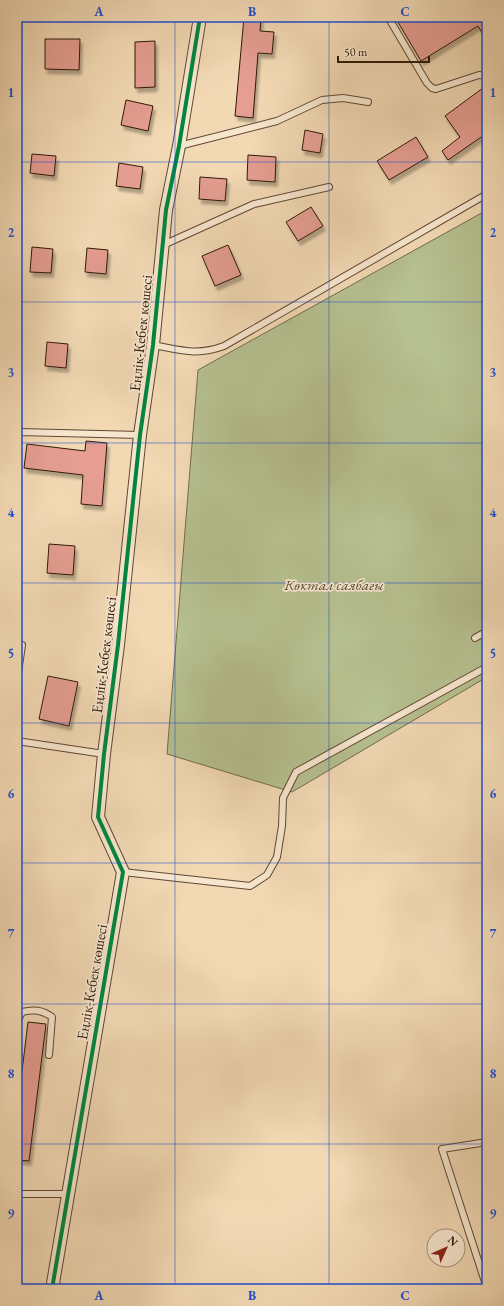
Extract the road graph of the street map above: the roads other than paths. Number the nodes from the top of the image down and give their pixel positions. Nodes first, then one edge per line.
1 (200, 17) edge
2 (388, 17) edge
3 (487, 76) edge
4 (368, 102) dead end
5 (179, 146) junction
6 (328, 187) dead end
7 (487, 194) edge
8 (162, 246) junction
9 (153, 345) junction
10 (17, 434) edge
11 (140, 435) junction
12 (487, 631) edge
13 (475, 638) dead end
14 (22, 645) dead end
15 (487, 667) edge
16 (17, 680) edge
17 (17, 741) edge
18 (104, 754) junction
19 (123, 872) junction
20 (17, 1028) edge
21 (49, 1056) dead end
22 (487, 1142) edge
23 (17, 1194) edge
24 (67, 1194) junction
25 (487, 1288) edge
26 (52, 1289) edge

1 - 5 street, Еңлік-Кебек көшесі
2 - 3 lane
4 - 5 lane
5 - 8 street, Еңлік-Кебек көшесі
6 - 8 lane
7 - 9 lane
8 - 9 street, Еңлік-Кебек көшесі
9 - 11 street, Еңлік-Кебек көшесі
10 - 11 lane
11 - 18 street, Еңлік-Кебек көшесі
12 - 13 lane
14 - 16 lane
15 - 19 lane
17 - 18 lane
18 - 19 street, Еңлік-Кебек көшесі
19 - 24 street, Еңлік-Кебек көшесі
20 - 21 lane
22 - 25 lane
23 - 24 lane
24 - 26 street, Еңлік-Кебек көшесі

